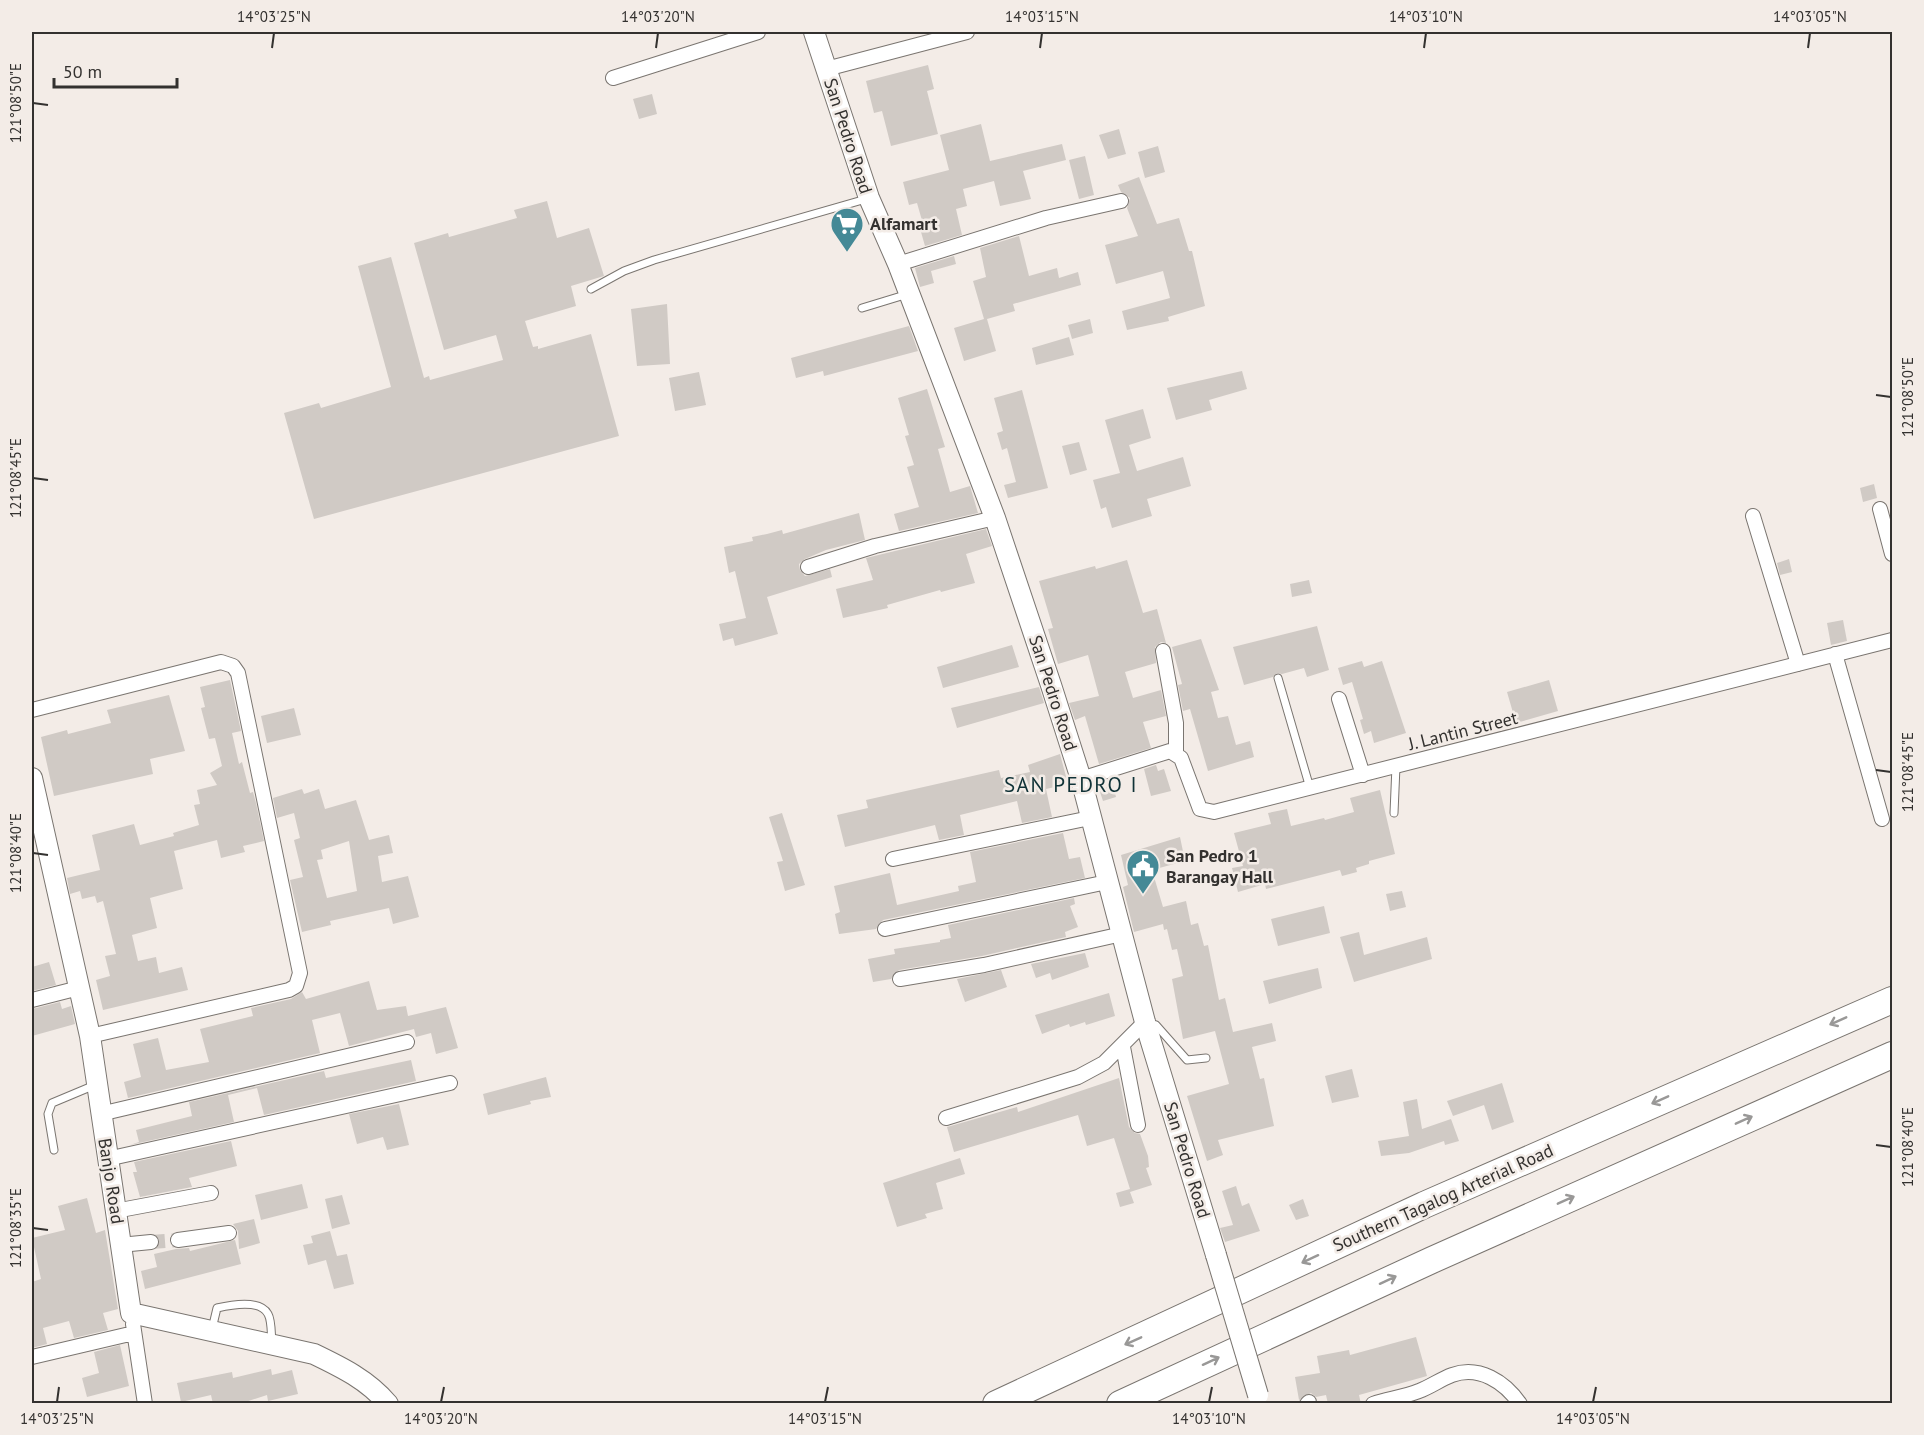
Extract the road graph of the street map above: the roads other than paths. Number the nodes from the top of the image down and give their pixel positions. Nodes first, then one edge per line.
1 (758, 32) edge
2 (814, 32) edge
3 (966, 32) edge
4 (826, 69) junction
5 (613, 78) dead end
6 (869, 198) junction
7 (1121, 201) dead end
8 (898, 264) junction
9 (591, 289) dead end
10 (909, 294) junction
11 (862, 308) dead end
12 (1881, 509) dead end
13 (1753, 516) dead end
14 (995, 518) junction
15 (1893, 554) edge
16 (808, 567) dead end
17 (1893, 640) edge
18 (1162, 651) dead end
19 (1835, 654) junction
20 (1798, 664) junction
21 (1278, 678) dead end
22 (1339, 699) dead end
23 (32, 710) edge
24 (1176, 752) junction
25 (1396, 766) junction
26 (1363, 775) junction
27 (1081, 779) junction
28 (32, 780) edge
29 (1310, 788) junction
30 (34, 802) edge
31 (1394, 813) dead end
32 (1090, 818) junction
33 (1882, 819) dead end
34 (893, 859) dead end
35 (1107, 882) junction
36 (885, 929) dead end
37 (1122, 934) junction
38 (900, 979) dead end
39 (79, 988) junction
40 (32, 1000) edge
41 (1893, 1000) edge
42 (1145, 1022) junction
43 (90, 1036) junction
44 (407, 1042) dead end
45 (1123, 1047) junction
46 (1893, 1055) edge
47 (1206, 1058) dead end
48 (450, 1083) dead end
49 (97, 1084) junction
50 (100, 1114) junction
51 (946, 1118) dead end
52 (1138, 1125) dead end
53 (54, 1150) dead end
54 (107, 1159) junction
55 (211, 1192) dead end
56 (115, 1211) junction
57 (229, 1233) dead end
58 (178, 1240) tunnel mouth
59 (150, 1242) tunnel mouth
60 (120, 1245) junction
61 (131, 1313) junction
62 (211, 1331) junction
63 (134, 1333) junction
64 (272, 1345) junction
65 (32, 1357) edge
66 (1259, 1399) edge
67 (145, 1404) edge
68 (388, 1404) edge
69 (996, 1404) edge
70 (1120, 1404) edge
71 (1373, 1404) edge
72 (1520, 1404) edge

1 - 5 street
2 - 4 street, San Pedro Road
3 - 4 street
4 - 6 street, San Pedro Road
6 - 8 street, San Pedro Road
6 - 9 lane
7 - 8 street
8 - 10 street, San Pedro Road
10 - 11 lane
10 - 14 street, San Pedro Road
12 - 15 street
13 - 20 street
14 - 16 street
14 - 27 street, San Pedro Road
17 - 19 street, J. Lantin Street
18 - 24 street
19 - 20 street, J. Lantin Street
19 - 33 street
20 - 25 street, J. Lantin Street
21 - 29 lane
22 - 26 street
23 - 43 street
24 - 27 street
24 - 29 street, J. Lantin Street
25 - 26 street, J. Lantin Street
25 - 31 lane
26 - 29 street, J. Lantin Street
27 - 32 street, San Pedro Road
28 - 30 street, Banjo Road
30 - 39 street, Banjo Road
32 - 34 street
32 - 35 street, San Pedro Road
35 - 36 street
35 - 37 street, San Pedro Road
37 - 38 street
37 - 42 street, San Pedro Road
39 - 40 street
39 - 43 street, Banjo Road
41 -> 69 highway, Southern Tagalog Arterial Road
42 - 45 street
42 - 47 lane
42 - 66 street, San Pedro Road, bridge
43 - 49 street, Banjo Road
44 - 50 street
45 - 51 street
45 - 52 street
70 -> 46 highway
48 - 54 street
49 - 50 street, Banjo Road
49 - 53 lane
50 - 54 street, Banjo Road
54 - 56 street, Banjo Road
55 - 56 street
56 - 60 street, Banjo Road
57 - 58 street
59 - 60 street
60 - 61 street, Banjo Road
61 - 62 street
61 - 63 street
62 - 64 street
62 - 64 lane
63 - 65 street
63 - 67 street
64 - 68 street
71 - 72 street

